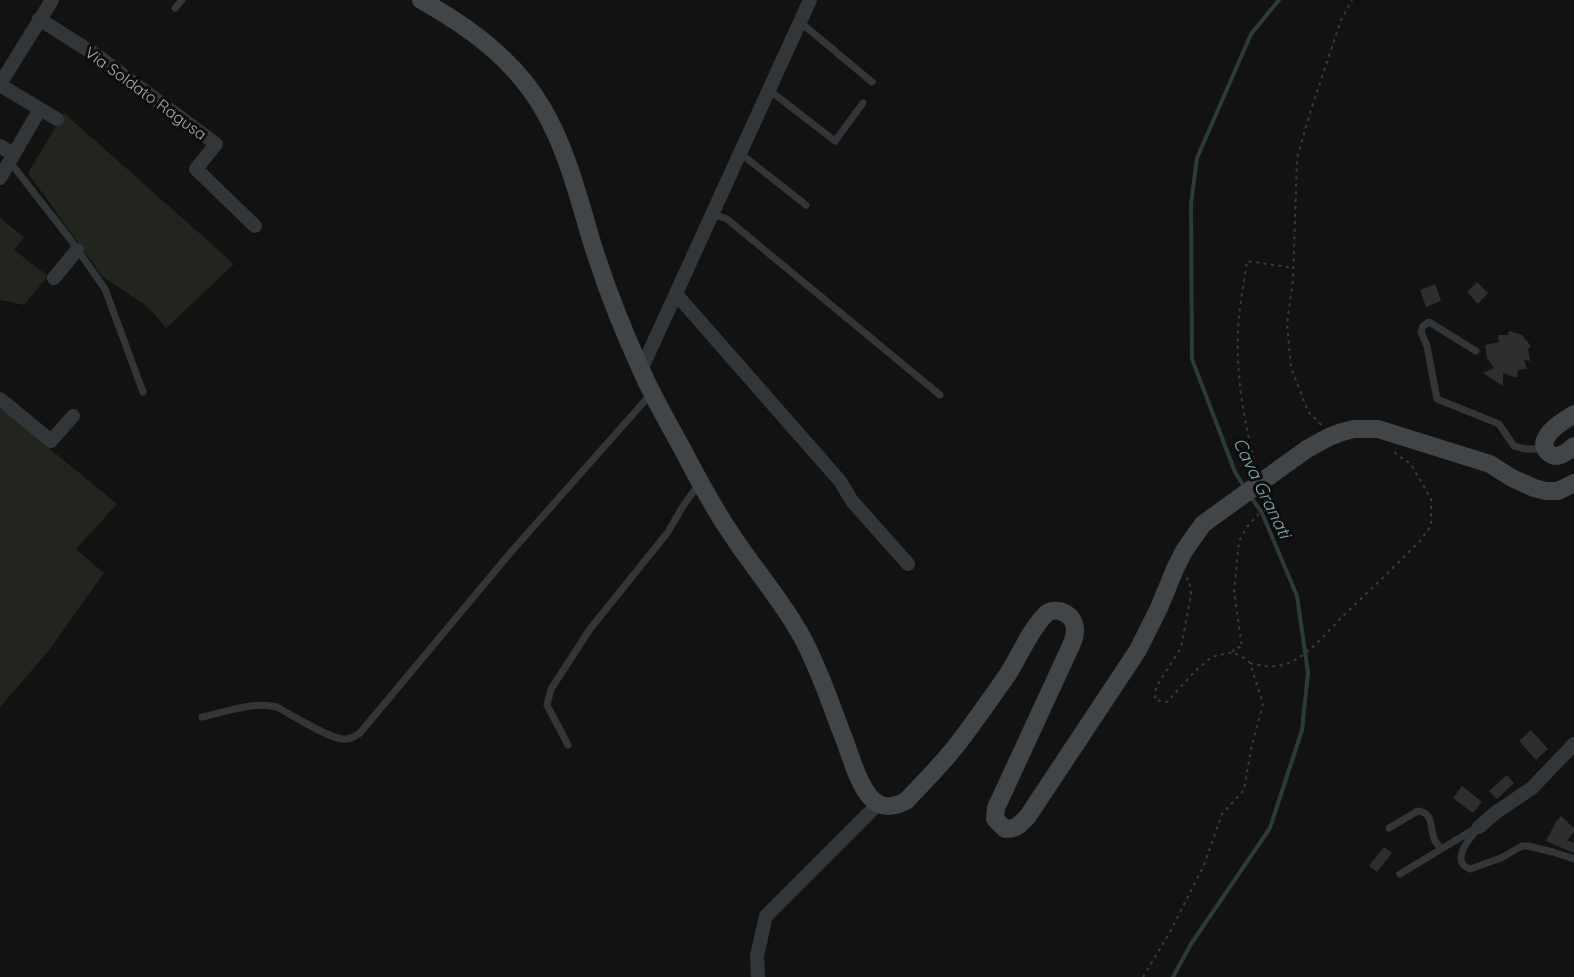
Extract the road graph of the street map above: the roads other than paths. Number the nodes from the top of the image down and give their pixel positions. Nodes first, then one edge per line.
1 (52, 0) edge
2 (182, 0) edge
3 (421, 0) edge
4 (810, 0) edge
5 (175, 9) dead end
6 (39, 20) junction
7 (800, 22) junction
8 (872, 82) dead end
9 (0, 85) edge
10 (769, 90) junction
11 (863, 103) dead end
12 (40, 109) junction
13 (57, 118) dead end
14 (0, 146) edge
15 (740, 153) junction
16 (11, 158) junction
17 (0, 178) edge
18 (806, 205) dead end
19 (713, 214) junction
20 (255, 226) dead end
21 (77, 250) junction
22 (54, 278) dead end
23 (676, 294) junction
24 (1476, 351) dead end
25 (641, 370) junction
26 (143, 392) dead end
27 (652, 393) junction
28 (940, 395) dead end
29 (0, 399) edge
30 (1574, 414) edge
31 (73, 416) dead end
32 (1574, 446) edge
33 (1545, 449) junction
34 (700, 482) junction
35 (1574, 483) edge
36 (908, 564) dead end
37 (202, 717) dead end
38 (1574, 744) edge
39 (568, 745) dead end
40 (878, 804) junction
41 (1479, 826) junction
42 (1389, 828) dead end
43 (1441, 848) junction
44 (1574, 859) edge
45 (1400, 873) dead end
46 (758, 977) edge

1 - 6 street
2 - 5 lane
3 - 25 street
4 - 7 street
6 - 9 street
6 - 20 street, Via Soldato Ragusa
7 - 8 lane
7 - 10 street
9 - 12 street
10 - 11 lane
10 - 15 street
12 - 13 street
12 - 16 street
14 - 16 street
15 - 18 lane
15 - 19 street
16 - 17 street
16 - 21 lane
19 - 23 street
19 - 28 lane
21 - 22 street
21 - 26 lane
23 - 25 street
23 - 36 street
24 - 33 lane
25 - 27 street
27 - 34 street
27 - 37 lane
29 - 31 street
30 - 33 street
32 - 33 street
34 - 39 lane
34 - 40 street
35 - 40 street
38 - 41 street
40 - 46 street
41 - 43 lane
41 - 44 lane
42 - 43 lane
43 - 45 lane

